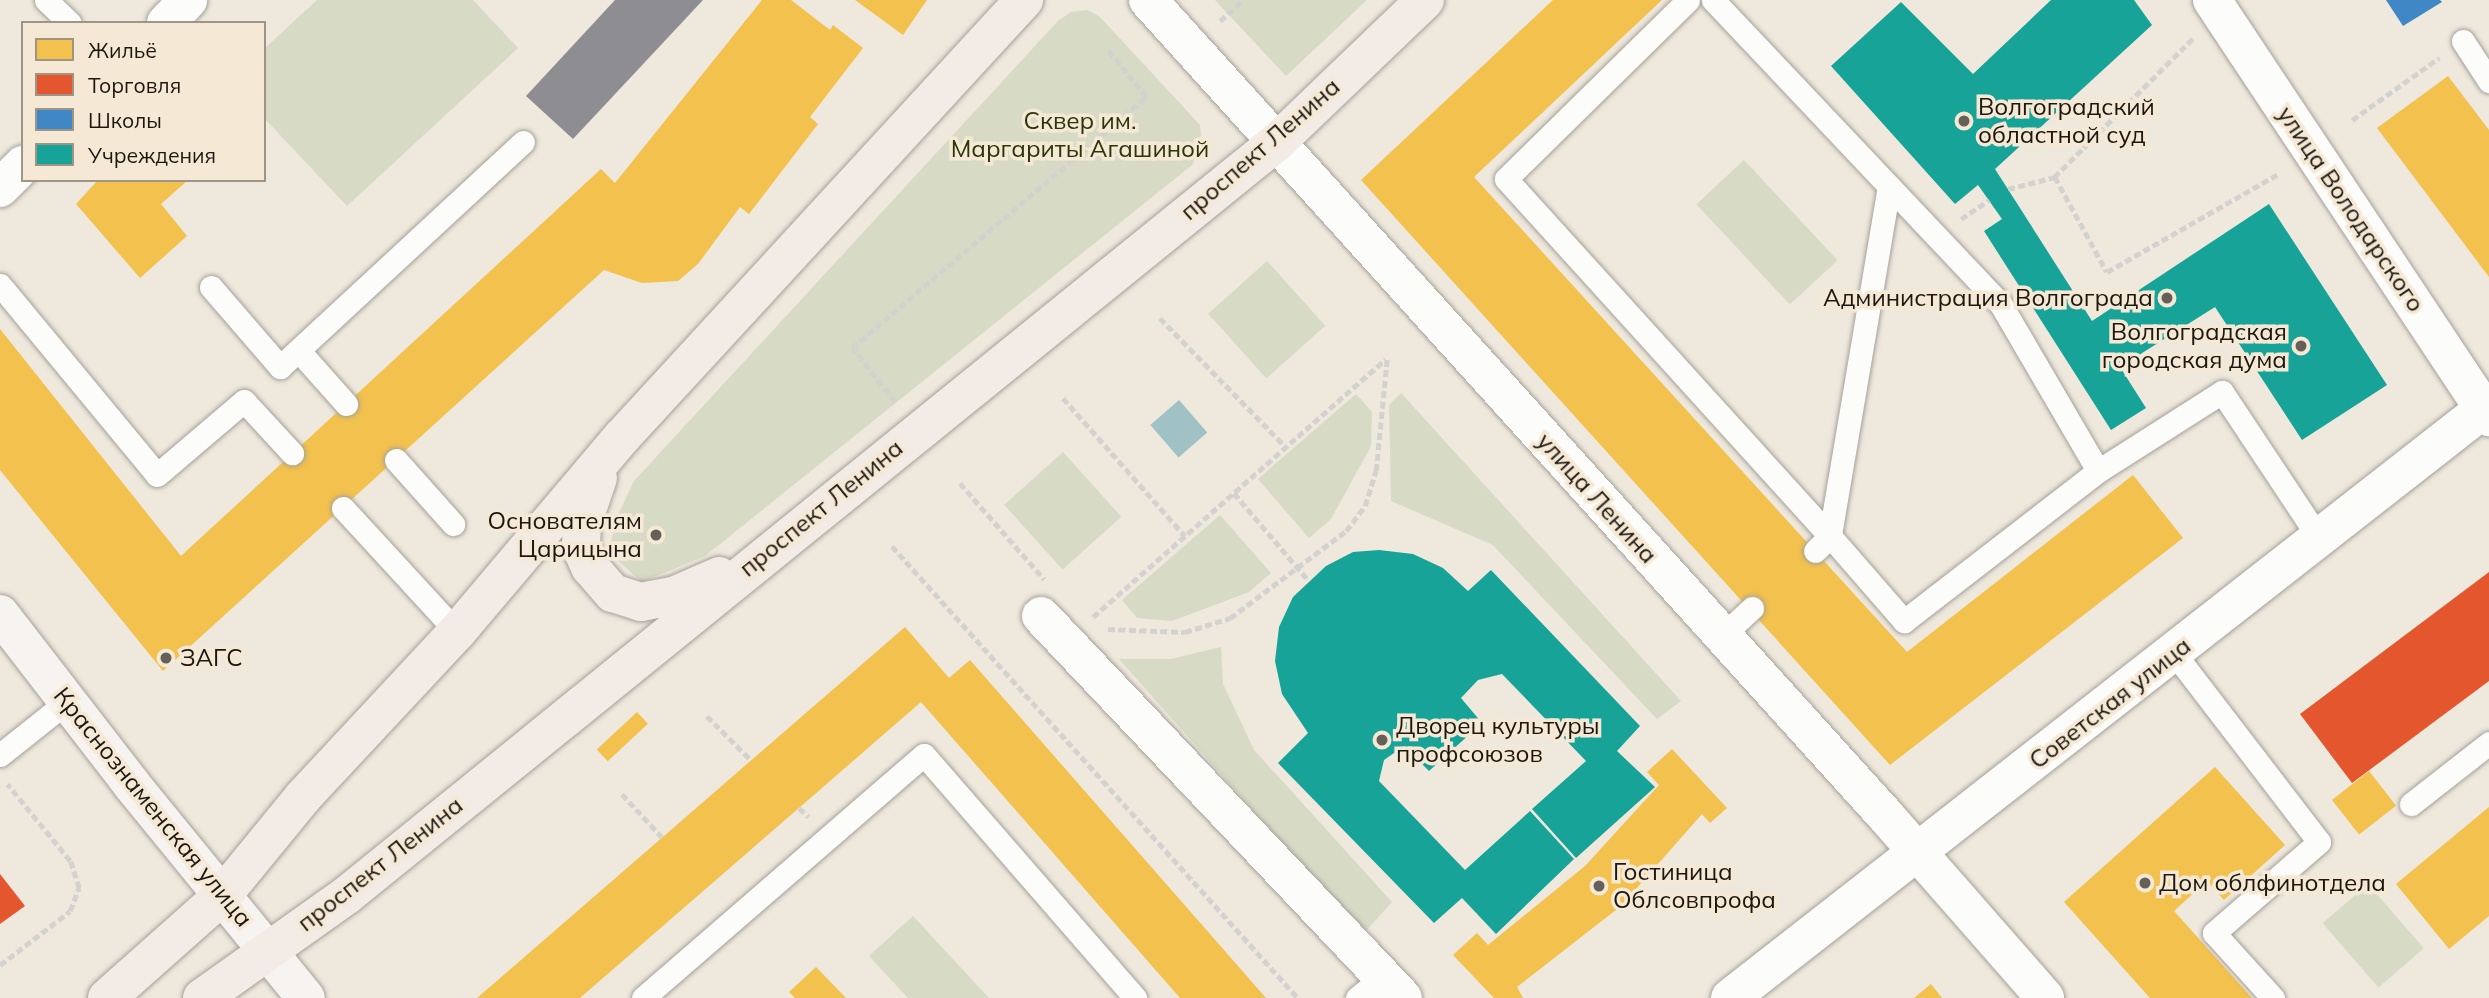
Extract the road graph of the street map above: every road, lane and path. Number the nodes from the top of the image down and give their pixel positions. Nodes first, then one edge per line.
1 (46, 0) edge
2 (188, 0) edge
3 (1024, 0) edge
4 (1148, 0) edge
5 (1243, 0) edge
6 (1425, 0) edge
7 (1688, 0) edge
8 (1713, 0) edge
9 (2205, 17) edge
10 (68, 21) edge
11 (168, 21) edge
12 (1220, 21) dead end
13 (2463, 41) joint
14 (1108, 50) dead end
15 (2489, 81) edge
16 (2352, 120) dead end
17 (523, 142) dead end
18 (1277, 142) junction
19 (2314, 153) junction
20 (21, 167) edge
21 (2055, 177) junction
22 (1889, 186) junction
23 (0, 188) edge
24 (2008, 189) dead end
25 (0, 285) edge
26 (211, 287) dead end
27 (1160, 318) dead end
28 (299, 351) junction
29 (1063, 398) dead end
30 (895, 403) dead end
31 (346, 404) dead end
32 (2487, 411) edge
33 (622, 437) junction
34 (1286, 447) junction
35 (292, 453) dead end
36 (396, 460) dead end
37 (2098, 471) junction
38 (960, 483) dead end
39 (1234, 493) junction
40 (343, 508) dead end
41 (453, 524) dead end
42 (1185, 536) junction
43 (2319, 538) junction
44 (1822, 543) junction
45 (891, 546) dead end
46 (755, 561) junction
47 (1298, 568) junction
48 (1308, 580) dead end
49 (1752, 608) dead end
50 (0, 614) edge
51 (1060, 617) junction
52 (457, 632) junction
53 (1722, 636) junction
54 (2174, 653) junction
55 (68, 701) junction
56 (707, 716) dead end
57 (2489, 743) edge
58 (0, 755) edge
59 (751, 760) dead end
60 (0, 775) edge
61 (622, 794) dead end
62 (2411, 804) dead end
63 (662, 837) dead end
64 (1918, 854) junction
65 (222, 896) junction
66 (268, 950) junction
67 (0, 965) edge
68 (1381, 991) edge
69 (107, 998) edge
70 (202, 998) edge
71 (306, 998) edge
72 (643, 998) edge
73 (1135, 998) edge
74 (1298, 998) edge
75 (1730, 998) edge
76 (2045, 998) edge
77 (2273, 998) edge

1 - 10 lane
2 - 11 street
3 - 33 main road
4 - 18 street, улица Ленина
5 - 12 path
6 - 18 main road, проспект Ленина
7 - 44 lane
8 - 22 lane
9 - 19 street, улица Володарского
9 - 21 path
13 - 15 lane
13 - 16 path
14 - 30 path
17 - 28 lane
18 - 46 main road, проспект Ленина
18 - 53 street, улица Ленина
19 - 21 path
19 - 32 street, улица Володарского
20 - 23 street
21 - 24 path
22 - 37 lane
22 - 44 lane
25 - 35 lane
26 - 28 lane
27 - 34 path
28 - 31 lane
29 - 42 path
32 - 43 street, Советская улица
33 - 46 main road
33 - 52 main road
34 - 39 path
34 - 47 path
36 - 41 lane
37 - 43 lane
37 - 44 lane
38 - 51 path
39 - 42 path
39 - 47 path
40 - 52 lane
42 - 51 path
43 - 54 street, Советская улица
45 - 74 path
46 - 66 main road, проспект Ленина
47 - 48 path
47 - 51 path
49 - 53 lane
50 - 55 main road, Краснознаменская улица
51 - 68 street
52 - 65 main road
53 - 64 street, улица Ленина
54 - 64 street, Советская улица
54 - 77 lane
55 - 58 lane
55 - 65 main road, Краснознаменская улица
56 - 59 path
57 - 62 lane
60 - 67 path
61 - 63 path
64 - 75 street, Советская улица
64 - 76 street, улица Ленина
65 - 66 main road, Краснознаменская улица
65 - 69 main road
66 - 70 main road, проспект Ленина
66 - 71 main road, Краснознаменская улица
72 - 73 lane

